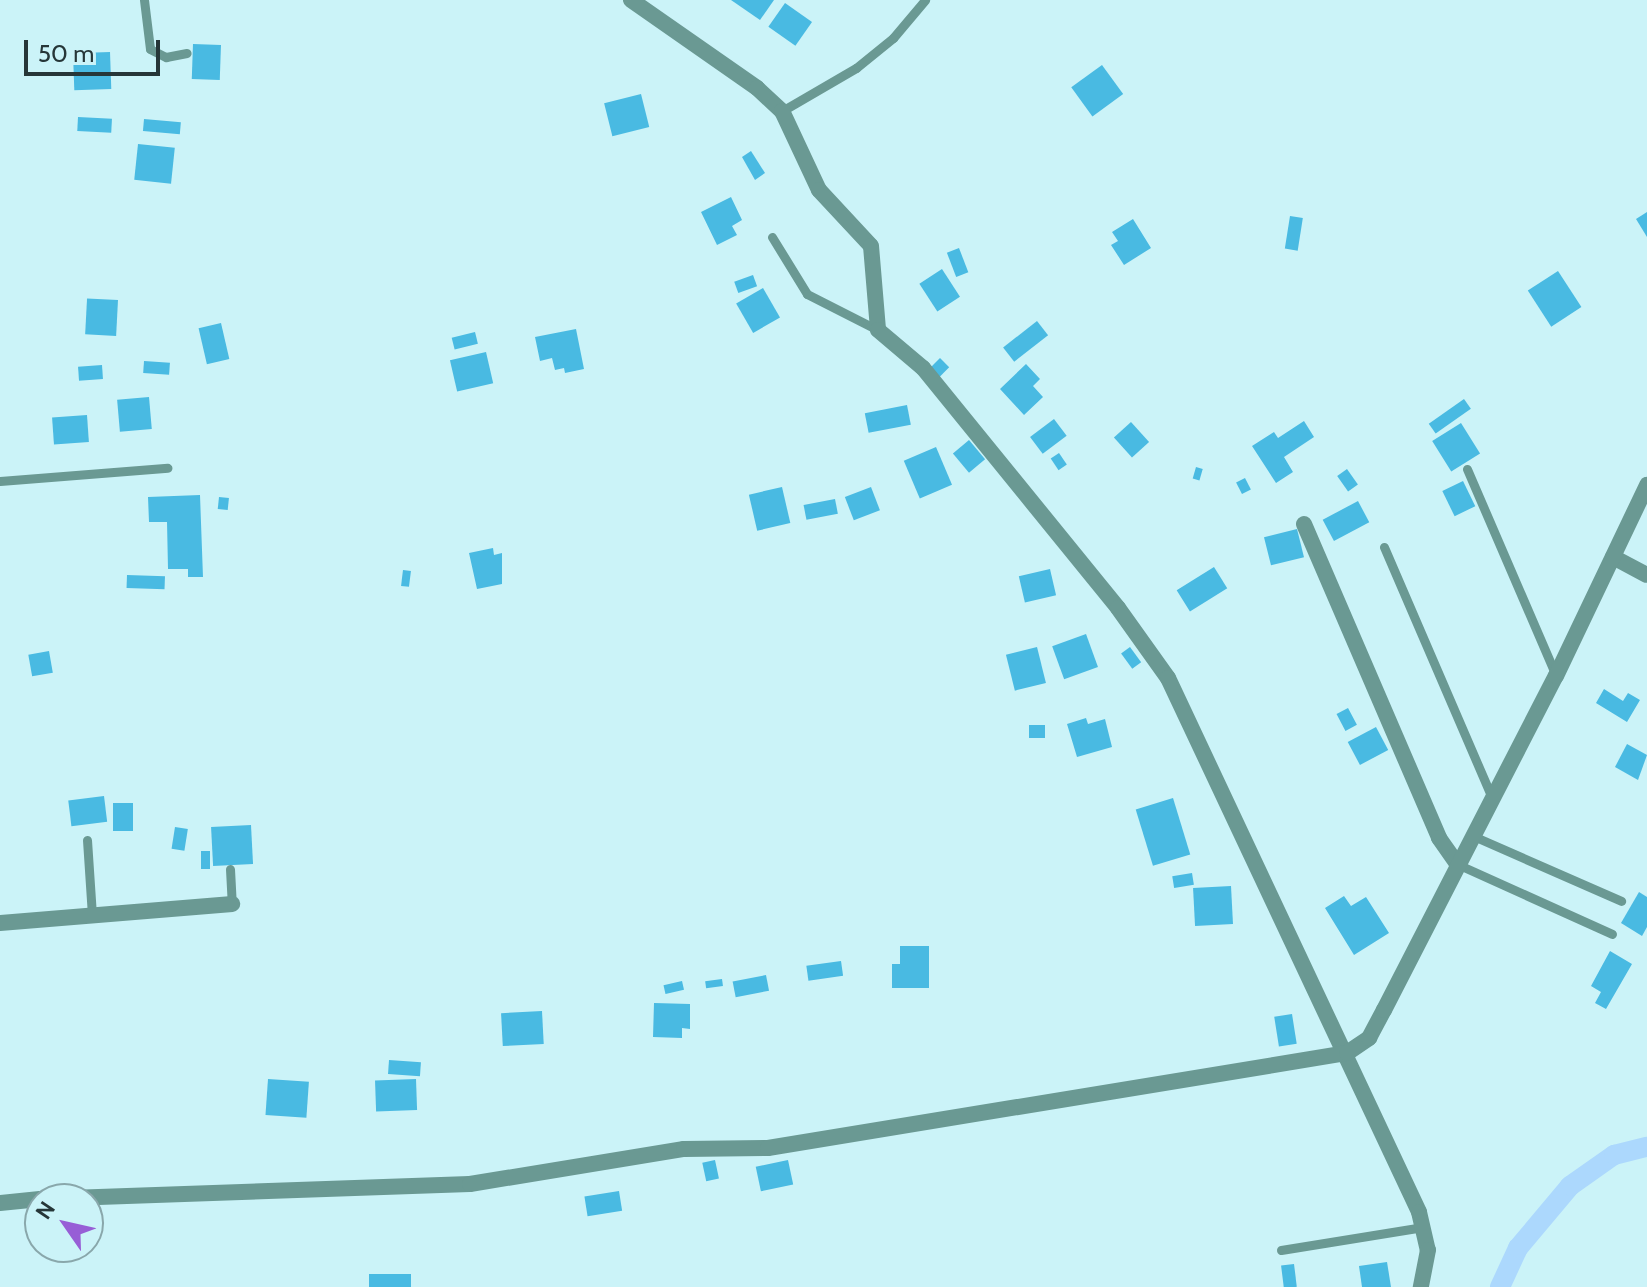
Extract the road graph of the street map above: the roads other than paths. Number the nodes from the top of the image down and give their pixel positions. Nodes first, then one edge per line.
1 (144, 0) edge
2 (631, 0) edge
3 (925, 0) edge
4 (187, 53) dead end
5 (782, 111) junction
6 (772, 237) dead end
7 (878, 330) junction
8 (167, 468) dead end
9 (1467, 469) dead end
10 (0, 481) edge
11 (1647, 485) edge
12 (1304, 524) dead end
13 (1384, 547) dead end
14 (1613, 557) junction
15 (1647, 575) edge
16 (1556, 676) junction
17 (1491, 796) junction
18 (1471, 835) junction
19 (87, 840) dead end
20 (1457, 864) junction
21 (230, 869) dead end
22 (1621, 901) dead end
23 (232, 904) joint
24 (92, 916) junction
25 (0, 923) edge
26 (1612, 934) dead end
27 (1347, 1053) junction
28 (104, 1197) edge
29 (24, 1201) edge
30 (0, 1203) edge
31 (1423, 1227) junction
32 (1281, 1250) dead end
33 (1421, 1287) edge

1 - 4 lane
2 - 5 street
3 - 5 lane
5 - 7 street
6 - 7 lane
7 - 27 street
8 - 10 lane
9 - 16 lane
11 - 14 street
12 - 20 street
13 - 17 lane
14 - 15 street
14 - 16 street
16 - 17 street
17 - 18 street
18 - 20 street
18 - 22 lane
19 - 24 lane
20 - 26 lane
20 - 27 street
21 - 23 lane
23 - 24 street
24 - 25 street
27 - 28 street
27 - 31 street
29 - 30 street
31 - 32 lane
31 - 33 street

